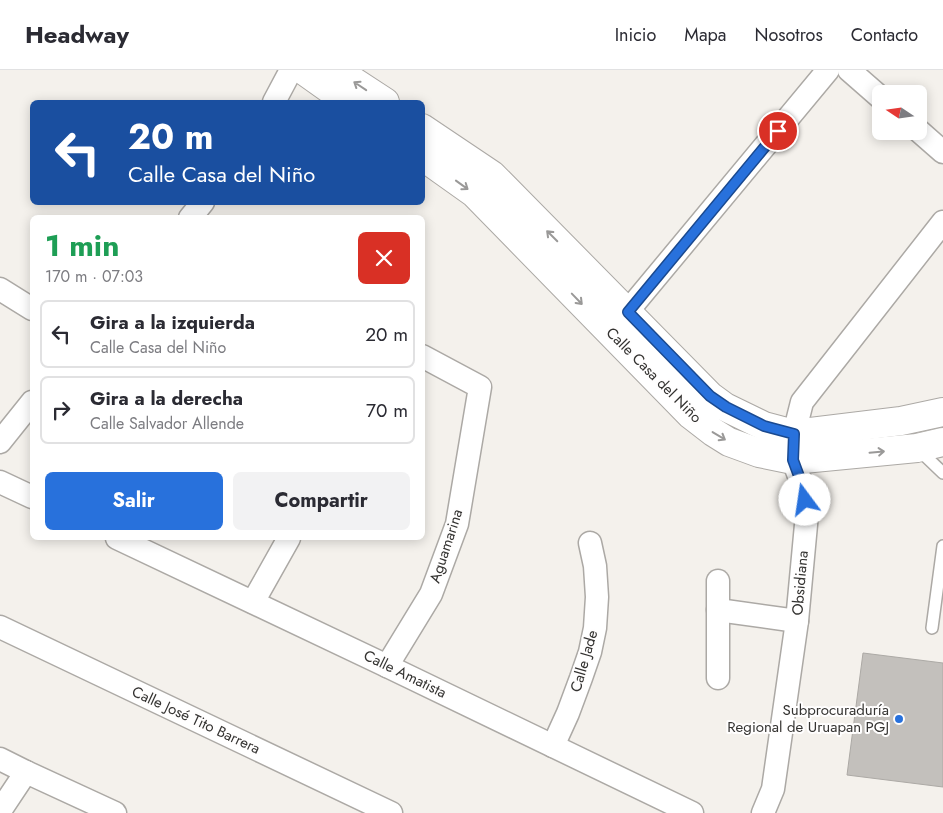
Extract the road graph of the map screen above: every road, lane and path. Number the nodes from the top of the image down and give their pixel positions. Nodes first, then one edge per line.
1 (291, 70) edge
2 (303, 70) edge
3 (336, 70) edge
4 (828, 70) edge
5 (849, 70) edge
6 (872, 90) edge
7 (275, 100) edge
8 (345, 100) edge
9 (381, 100) edge
10 (425, 130) edge
11 (928, 139) edge
12 (943, 152) edge
13 (425, 158) edge
14 (943, 222) edge
15 (0, 289) edge
16 (30, 308) edge
17 (619, 322) junction
18 (425, 358) edge
19 (30, 404) edge
20 (943, 412) edge
21 (0, 442) edge
22 (943, 442) edge
23 (793, 447) junction
24 (917, 448) junction
25 (943, 473) edge
26 (0, 482) edge
27 (30, 496) edge
28 (125, 540) edge
29 (288, 540) edge
30 (590, 543) dead end
31 (943, 546) edge
32 (718, 581) dead end
33 (253, 602) junction
34 (718, 610) junction
35 (797, 621) junction
36 (0, 627) edge
37 (932, 628) dead end
38 (387, 666) junction
39 (718, 678) dead end
40 (554, 746) junction
41 (0, 759) edge
42 (26, 772) junction
43 (0, 811) edge
44 (115, 813) edge
45 (391, 813) edge
46 (692, 813) edge
47 (763, 813) edge

1 - 7 street
2 - 8 street
9 -> 3 street
4 - 17 street
5 - 6 street
17 -> 10 street, Calle Casa del Niño
11 - 12 street
13 -> 17 street, Calle Casa del Niño
14 - 23 street
15 - 16 street
17 - 23 street, Calle Casa del Niño
18 - 38 street, Aguamarina
19 - 21 street
20 - 23 street, Calle Casa del Niño
22 - 24 street, Calle Casa del Niño
23 -> 24 street, Calle Casa del Niño
23 - 35 street, Obsidiana
24 - 25 lane
26 - 27 street
28 - 33 street, Calle Amatista
29 - 33 street
30 - 40 street, Calle Jade
31 - 37 lane
32 - 34 street
33 - 38 street, Calle Amatista
34 - 35 street
34 - 39 street
35 - 47 street, Obsidiana
36 - 45 street, Calle José Tito Barrera
38 - 40 street, Calle Amatista
40 - 46 street, Calle Amatista
41 - 42 street
42 - 43 street
42 - 44 street

